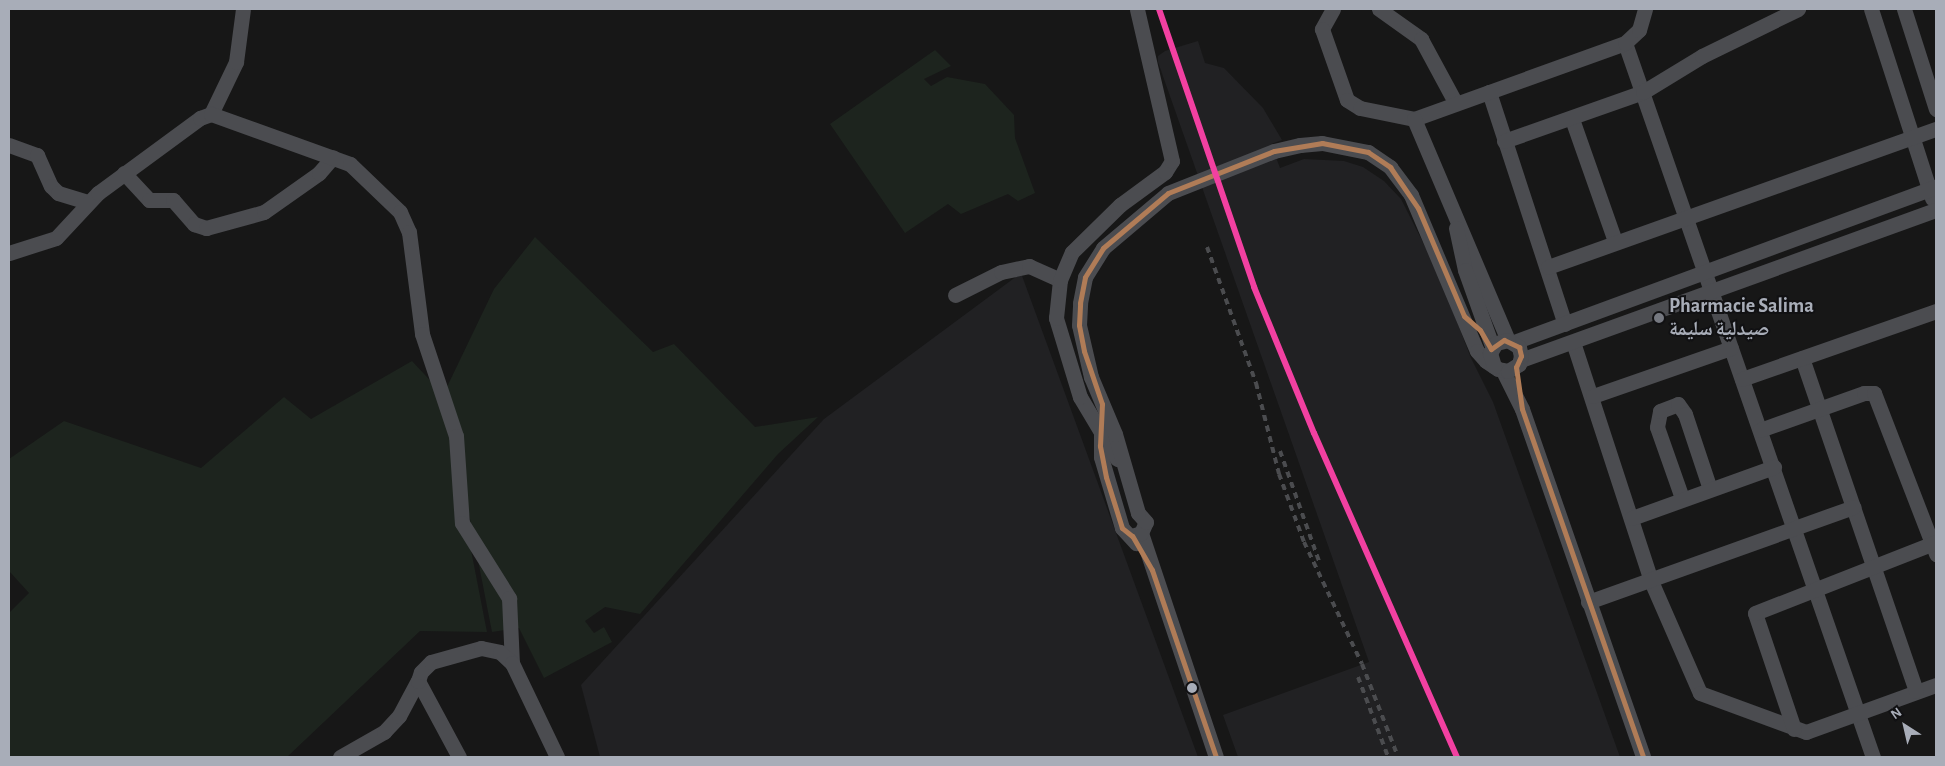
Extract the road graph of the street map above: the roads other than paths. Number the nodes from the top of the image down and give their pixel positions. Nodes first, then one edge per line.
1 (243, 9) edge
2 (1137, 9) edge
3 (1333, 9) edge
4 (1379, 9) edge
5 (1645, 9) edge
6 (1798, 9) edge
7 (1871, 9) edge
8 (1904, 9) edge
9 (1625, 43) junction
10 (1489, 92) junction
11 (1643, 92) junction
12 (1455, 102) junction
13 (1936, 109) edge
14 (211, 114) junction
15 (1572, 118) junction
16 (1414, 120) junction
17 (1936, 130) edge
18 (1913, 137) junction
19 (1504, 141) junction
20 (9, 145) edge
21 (333, 157) junction
22 (124, 173) junction
23 (1933, 188) edge
24 (87, 202) junction
25 (1936, 210) edge
26 (1686, 216) junction
27 (1456, 222) junction
28 (1615, 241) junction
29 (9, 253) edge
30 (1548, 267) junction
31 (1705, 274) junction
32 (1060, 280) junction
33 (1710, 292) junction
34 (955, 295) dead end
35 (1936, 311) edge
36 (1464, 316) junction
37 (1565, 324) junction
38 (1511, 341) junction
39 (1573, 342) junction
40 (1492, 348) junction
41 (1731, 348) junction
42 (1802, 358) junction
43 (1508, 366) junction
44 (1742, 379) junction
45 (1593, 396) junction
46 (1102, 404) junction
47 (1821, 408) junction
48 (1760, 430) junction
49 (1101, 434) junction
50 (1774, 467) junction
51 (1123, 468) junction
52 (1710, 489) junction
53 (1682, 498) junction
54 (1853, 507) junction
55 (1138, 513) junction
56 (1632, 518) junction
57 (1122, 520) junction
58 (1795, 529) junction
59 (1137, 534) junction
60 (1935, 547) edge
61 (1873, 567) junction
62 (1651, 581) junction
63 (1815, 589) junction
64 (1588, 602) junction
65 (512, 663) junction
66 (418, 681) junction
67 (1936, 685) edge
68 (1916, 691) junction
69 (1856, 714) junction
70 (1794, 729) junction
71 (350, 754) edge
72 (458, 757) edge
73 (557, 757) edge
74 (1216, 757) edge
75 (1643, 757) edge
76 (1873, 757) edge

1 - 14 street
2 - 32 street
3 - 16 street
4 - 12 street
5 - 9 street
6 - 11 street
7 - 18 street
8 - 13 street
9 - 10 street
9 - 11 street
10 - 12 street
10 - 19 street
11 - 15 street
11 - 26 street
12 - 16 street
14 - 21 street
14 - 22 street
15 - 19 street
15 - 28 street
16 - 27 street
17 - 18 street
18 - 23 street
18 - 26 street
19 - 30 street
20 - 24 street
21 - 22 street
21 - 65 street
22 - 24 street
23 - 25 street
23 - 31 street
24 - 29 street
25 - 33 street
26 - 28 street
26 - 31 street
27 - 38 street
27 - 40 street
28 - 30 street
30 - 37 street
31 - 33 street
31 - 37 street
32 - 34 street
32 - 49 street
33 - 39 street
33 - 41 street
35 - 42 street
36 - 40 street
36 - 43 street
36 - 46 street
37 - 38 street
38 - 40 street
38 - 43 street
39 - 43 street
39 - 45 street
40 - 43 street
41 - 44 street
41 - 45 street
42 - 44 street
42 - 47 street
43 - 64 street
44 - 48 street
45 - 56 street
46 - 49 street
46 - 51 street
47 - 48 street
47 - 54 street
47 - 60 street
48 - 50 street
49 - 51 street
49 - 57 street
50 - 52 street
50 - 58 street
51 - 55 street
52 - 53 street
52 - 53 street
53 - 56 street
54 - 58 street
54 - 61 street
55 - 57 street
55 - 59 street
56 - 62 street
57 - 59 street
58 - 62 street
58 - 63 street
59 - 74 street
60 - 61 street
61 - 63 street
61 - 68 street
62 - 64 street
62 - 70 street
63 - 69 street
63 - 70 street
64 - 75 street
65 - 66 street
65 - 73 street
66 - 71 street
66 - 72 street
67 - 68 street
68 - 69 street
69 - 70 street
69 - 76 street

